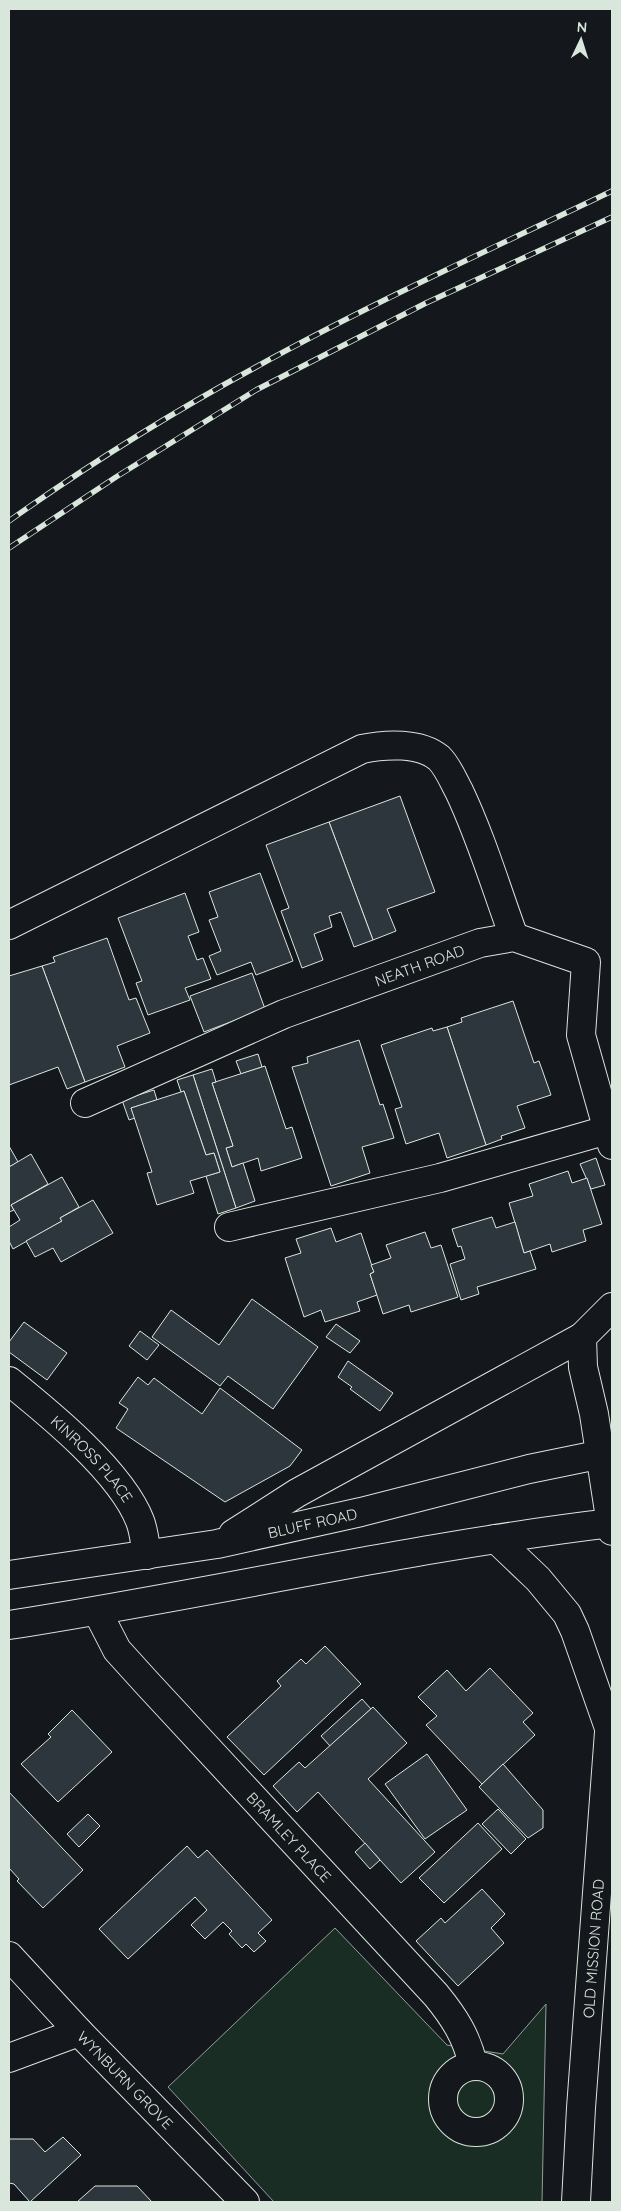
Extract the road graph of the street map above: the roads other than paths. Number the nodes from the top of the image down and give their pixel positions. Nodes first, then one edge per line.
1 (9, 925) edge
2 (514, 937) junction
3 (85, 1103) dead end
4 (610, 1137) edge
5 (229, 1226) dead end
6 (612, 1307) edge
7 (582, 1337) junction
8 (9, 1381) edge
9 (606, 1453) edge
10 (612, 1525) edge
11 (496, 1538) junction
12 (217, 1544) junction
13 (147, 1555) junction
14 (9, 1575) edge
15 (97, 1611) junction
16 (9, 1624) edge
17 (612, 1696) edge
18 (609, 1728) junction
19 (9, 1956) edge
20 (79, 2032) junction
21 (9, 2058) edge
22 (473, 2065) dead end
23 (245, 2202) edge
24 (576, 2202) edge

1 - 2 street
2 - 3 street, NEATH ROAD
2 - 4 street, NEATH ROAD
4 - 5 street
6 - 7 street
7 - 9 street
7 - 12 street
8 - 13 street, KINROSS PLACE
9 - 10 street
9 - 12 street, BLUFF ROAD
10 - 11 street
11 - 15 street
11 - 18 street
12 - 13 street, BLUFF ROAD
13 - 14 street, BLUFF ROAD
15 - 16 street
15 - 22 street, BRAMLEY PLACE
17 - 18 street, OLD MISSION ROAD
18 - 24 street, OLD MISSION ROAD
19 - 20 street, WYNBURN GROVE
20 - 21 street
20 - 23 street, WYNBURN GROVE

